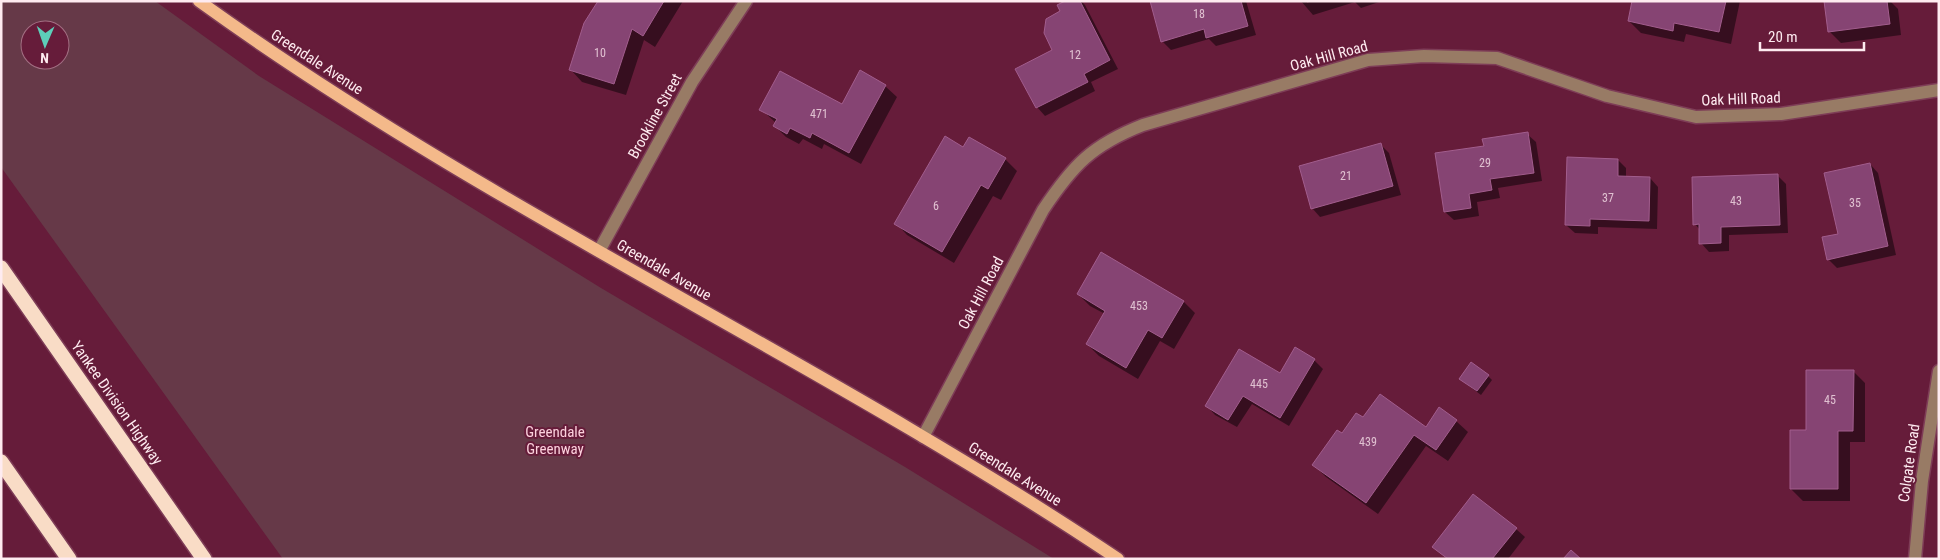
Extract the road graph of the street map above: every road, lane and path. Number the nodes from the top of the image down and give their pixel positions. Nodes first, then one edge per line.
1 (199, 1) edge
2 (746, 1) edge
3 (1939, 90) edge
4 (599, 251) junction
5 (1, 268) edge
6 (1939, 372) edge
7 (923, 437) junction
8 (1, 462) edge
9 (69, 559) edge
10 (204, 559) edge
11 (1118, 559) edge
12 (1915, 559) edge

1 - 4 main road, Greendale Avenue
2 - 4 street, Brookline Street
3 - 7 street, Oak Hill Road
4 - 7 main road, Greendale Avenue
5 - 10 highway, Yankee Division Highway
6 - 12 street, Colgate Road
7 - 11 main road, Greendale Avenue
8 - 9 highway

